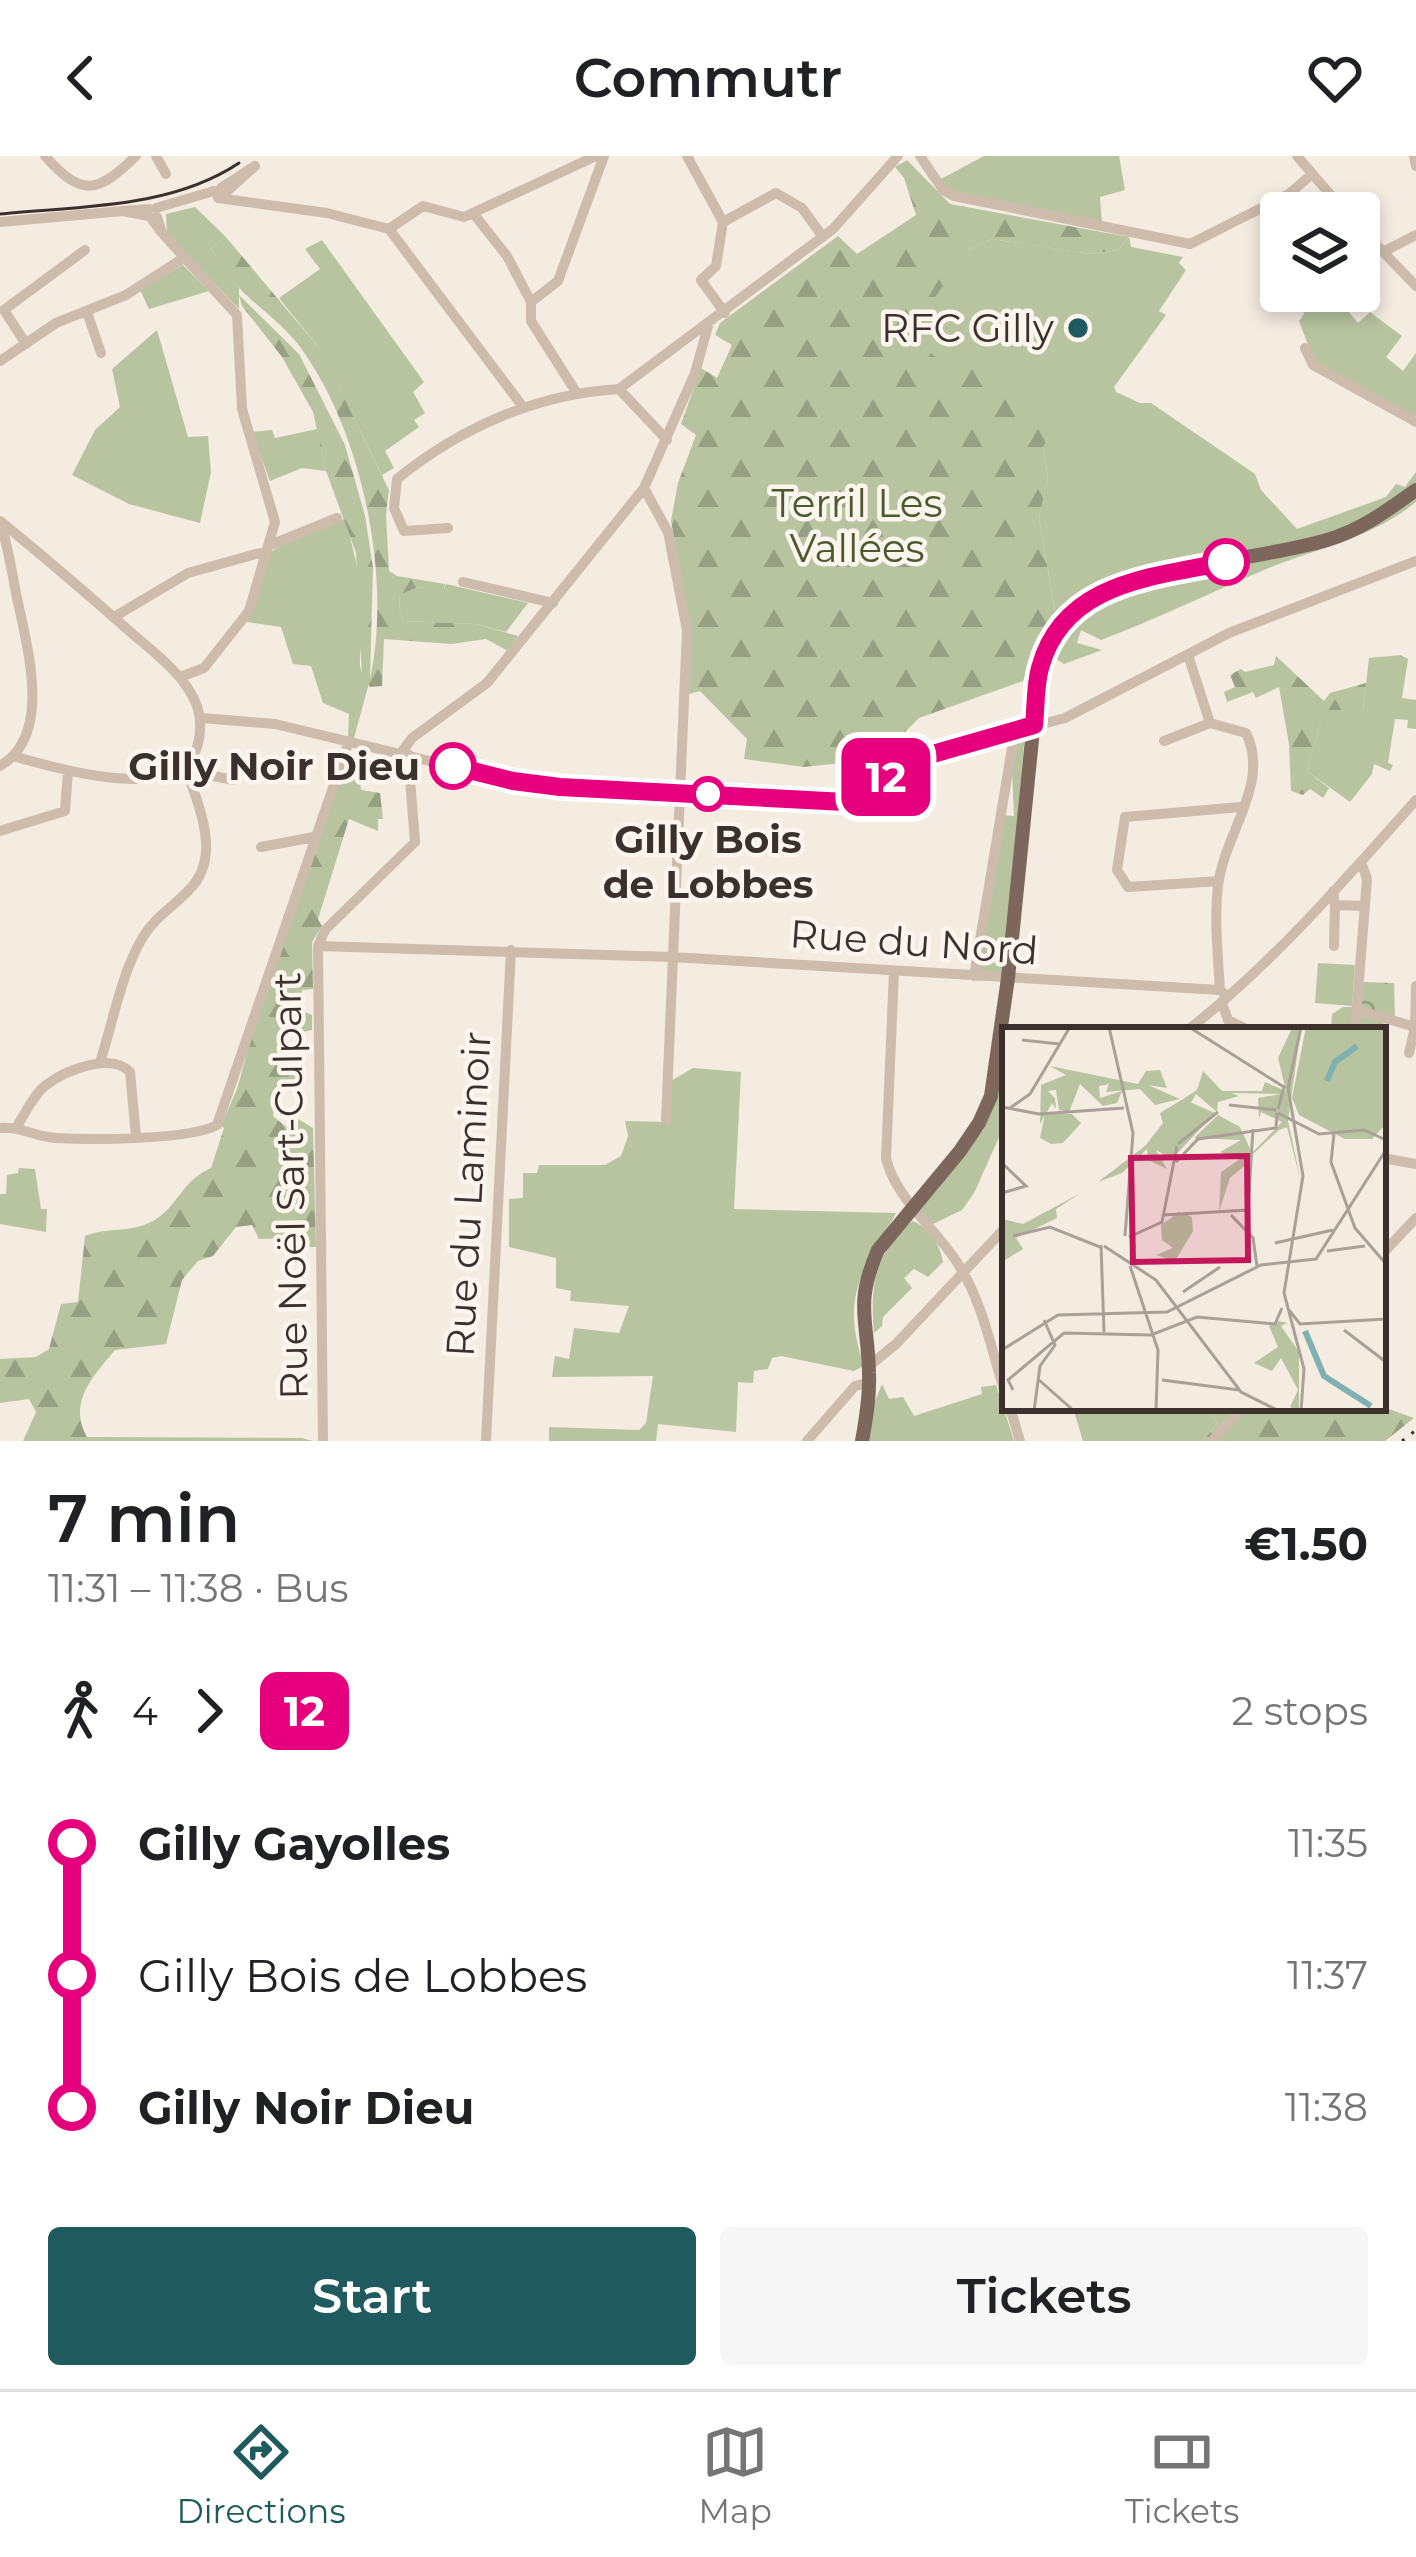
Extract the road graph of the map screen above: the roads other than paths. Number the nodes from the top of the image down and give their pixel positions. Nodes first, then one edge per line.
1 (46, 156) edge
2 (136, 156) edge
3 (156, 156) edge
4 (269, 156) edge
5 (600, 156) edge
6 (687, 156) edge
7 (898, 156) edge
8 (920, 156) edge
9 (1297, 156) edge
10 (1414, 156) edge
11 (1416, 166) edge
12 (166, 174) dead end
13 (1312, 174) junction
14 (1328, 192) edge
15 (219, 193) junction
16 (473, 213) junction
17 (153, 214) junction
18 (0, 222) edge
19 (723, 222) junction
20 (389, 229) junction
21 (1416, 235) edge
22 (823, 237) junction
23 (1380, 249) edge
24 (85, 250) dead end
25 (1383, 252) junction
26 (182, 259) junction
27 (1416, 286) edge
28 (531, 302) junction
29 (87, 312) junction
30 (725, 313) junction
31 (708, 326) junction
32 (26, 344) junction
33 (1305, 348) dead end
34 (101, 353) dead end
35 (0, 362) edge
36 (619, 389) junction
37 (576, 392) junction
38 (523, 407) junction
39 (1416, 422) edge
40 (667, 440) junction
41 (644, 488) junction
42 (1416, 490) edge
43 (337, 518) dead end
44 (0, 522) edge
45 (448, 528) dead end
46 (268, 549) junction
47 (1416, 561) edge
48 (463, 582) dead end
49 (553, 603) junction
50 (114, 617) junction
51 (1188, 656) junction
52 (180, 677) junction
53 (202, 718) junction
54 (1210, 723) junction
55 (1034, 725) junction
56 (1015, 730) junction
57 (349, 741) junction
58 (1164, 741) dead end
59 (405, 754) junction
60 (16, 757) junction
61 (0, 766) edge
62 (186, 768) junction
63 (68, 771) junction
64 (234, 780) dead end
65 (681, 793) junction
66 (1416, 800) edge
67 (1241, 807) junction
68 (0, 831) edge
69 (314, 837) junction
70 (260, 847) dead end
71 (1361, 862) junction
72 (1219, 881) junction
73 (1334, 891) junction
74 (1336, 905) junction
75 (1365, 906) junction
76 (318, 946) junction
77 (1334, 946) dead end
78 (512, 950) junction
79 (672, 957) junction
80 (894, 970) junction
81 (974, 976) junction
82 (1008, 978) junction
83 (1416, 986) edge
84 (1223, 996) junction
85 (1357, 1010) junction
86 (1191, 1027) edge
87 (1242, 1027) edge
88 (1355, 1027) edge
89 (1414, 1027) edge
90 (1408, 1053) dead end
91 (100, 1062) junction
92 (666, 1120) dead end
93 (16, 1126) junction
94 (0, 1128) edge
95 (136, 1136) junction
96 (1386, 1159) edge
97 (1416, 1164) edge
98 (914, 1206) junction
99 (1416, 1218) edge
100 (1002, 1231) edge
101 (1386, 1250) edge
102 (963, 1271) junction
103 (870, 1374) junction
104 (1002, 1384) edge
105 (868, 1404) junction
106 (837, 1409) junction
107 (1011, 1411) edge
108 (1239, 1411) edge
109 (323, 1441) edge
110 (486, 1441) edge
111 (807, 1441) edge
112 (862, 1441) edge
113 (1020, 1441) edge
114 (1211, 1441) edge

1 - 2 street
3 - 12 street
4 - 15 street
5 - 16 street
5 - 28 street
6 - 19 street
7 - 22 street
8 - 13 street
9 - 13 street
10 - 11 street
13 - 14 street
15 - 17 street
15 - 20 street
16 - 20 street
16 - 28 street
17 - 18 street
17 - 26 street
19 - 22 street
19 - 30 street
20 - 38 street
21 - 25 street
22 - 30 street
23 - 25 street
24 - 32 street
25 - 27 street
26 - 29 street
26 - 46 street
28 - 37 street
29 - 32 street
29 - 34 street
30 - 31 street
31 - 36 street
31 - 40 street
32 - 35 street
33 - 39 street
36 - 37 street
36 - 40 street
37 - 38 street
38 - 45 street
40 - 41 street
41 - 49 street
41 - 65 street
42 - 55 main road
43 - 46 street
44 - 50 street
44 - 60 street
46 - 50 street
46 - 52 street
47 - 51 street
48 - 49 street
49 - 59 street
50 - 52 street
51 - 54 street
51 - 55 street
52 - 53 street
53 - 57 street
53 - 62 street
54 - 58 street
54 - 67 street
55 - 56 street
55 - 82 main road
56 - 65 street
56 - 81 street
57 - 59 street
57 - 69 street
59 - 65 street
59 - 76 street, Rue Noël Sart-Culpart
60 - 61 street
60 - 63 street
62 - 63 street
62 - 64 street
62 - 91 street
63 - 68 street
65 - 79 street
66 - 71 street
67 - 72 street
67 - 72 street
69 - 70 street
69 - 95 street
71 - 73 street
71 - 75 street
72 - 84 street
73 - 74 street
73 - 84 street
74 - 75 street
74 - 77 street
75 - 85 street
76 - 78 street, Rue du Nord
76 - 109 street, Rue Noël Sart-Culpart
78 - 79 street, Rue du Nord
78 - 110 street, Rue du Laminoir
79 - 80 street, Rue du Nord
79 - 92 street
80 - 81 street, Rue du Nord
80 - 98 street
81 - 82 street, Rue du Nord
82 - 84 street, Rue du Nord
82 - 98 main road
83 - 89 street
84 - 86 street
84 - 87 street
85 - 88 street
85 - 89 street
89 - 90 street
91 - 93 street
91 - 95 street
93 - 94 street
93 - 95 street
96 - 97 street
98 - 102 street
98 - 103 main road
99 - 101 street
100 - 102 street
102 - 103 street
102 - 104 street
103 - 105 main road
103 - 106 street
105 - 106 street
105 - 112 main road
106 - 111 street
107 - 113 street
108 - 114 street

